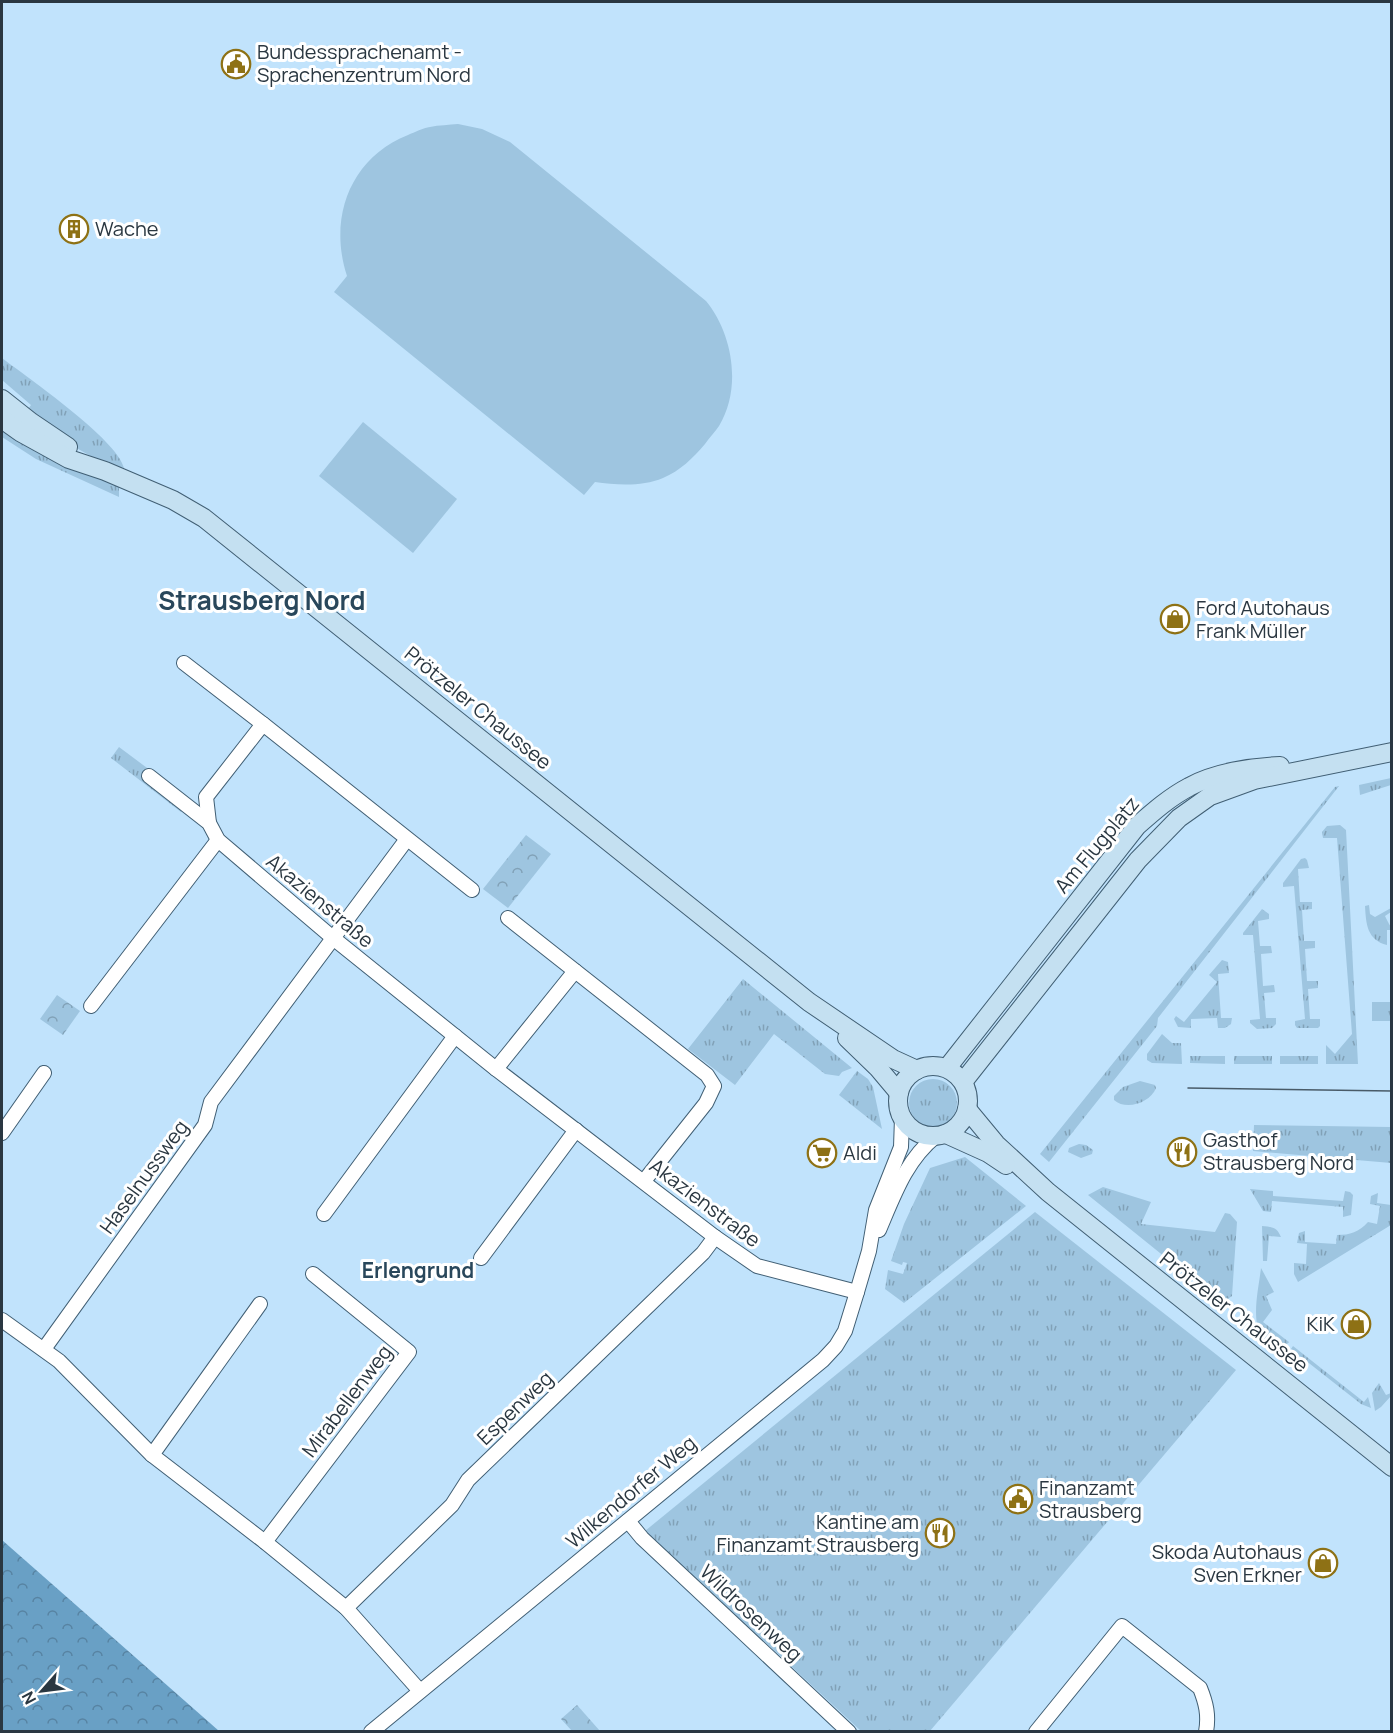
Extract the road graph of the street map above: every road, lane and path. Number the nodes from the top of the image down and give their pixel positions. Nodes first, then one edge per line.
1 (2, 399) edge
2 (2, 419) edge
3 (105, 471) junction
4 (184, 663) dead end
5 (263, 723) junction
6 (1392, 752) edge
7 (1347, 762) junction
8 (148, 776) dead end
9 (209, 823) junction
10 (407, 839) junction
11 (218, 840) junction
12 (472, 890) dead end
13 (508, 918) dead end
14 (333, 938) junction
15 (575, 971) junction
16 (809, 1002) junction
17 (91, 1006) dead end
18 (455, 1036) junction
19 (947, 1068) junction
20 (496, 1069) junction
21 (917, 1070) junction
22 (44, 1073) dead end
23 (963, 1082) junction
24 (899, 1093) junction
25 (967, 1109) junction
26 (902, 1118) junction
27 (576, 1130) junction
28 (2, 1133) edge
29 (941, 1135) junction
30 (644, 1181) junction
31 (1048, 1192) junction
32 (324, 1214) dead end
33 (715, 1237) junction
34 (869, 1251) junction
35 (481, 1258) dead end
36 (313, 1274) dead end
37 (857, 1292) junction
38 (260, 1304) dead end
39 (2, 1320) edge
40 (44, 1349) junction
41 (152, 1455) junction
42 (1392, 1467) edge
43 (628, 1521) junction
44 (265, 1542) junction
45 (346, 1608) junction
46 (420, 1691) junction
47 (372, 1731) edge
48 (849, 1731) edge
49 (1036, 1731) edge
50 (1206, 1731) edge

1 - 3 main road, Prötzeler Chaussee
2 - 3 main road, Prötzeler Chaussee
3 - 16 main road, Prötzeler Chaussee
4 - 5 street
5 - 9 street
5 - 10 street
6 - 7 main road, Am Flugplatz
7 - 19 main road, Am Flugplatz
7 - 23 main road, Am Flugplatz
8 - 9 street, Akazienstraße
9 - 11 street, Akazienstraße
10 - 12 street
10 - 14 street, Haselnussweg
11 - 14 street, Akazienstraße
11 - 17 street
13 - 15 street
14 - 18 street, Akazienstraße
14 - 40 street, Haselnussweg
15 - 20 street
15 - 30 street
16 - 21 main road, Prötzeler Chaussee
16 - 24 main road, Prötzeler Chaussee
18 - 20 street, Akazienstraße
18 - 32 street
19 - 21 main road
19 - 23 main road
20 - 27 street, Akazienstraße
21 - 24 main road
22 - 28 street
23 - 25 main road
24 - 26 main road
25 - 29 main road
25 - 31 main road, Prötzeler Chaussee
26 - 29 main road, Prötzeler Chaussee
26 - 34 street, Wilkendorfer Weg
27 - 30 street, Akazienstraße
27 - 35 street
29 - 31 main road, Prötzeler Chaussee
29 - 34 street, Wilkendorfer Weg
30 - 33 street, Akazienstraße
31 - 42 main road, Prötzeler Chaussee
33 - 37 street, Akazienstraße
33 - 45 street, Espenweg
34 - 37 street, Wilkendorfer Weg
36 - 44 street, Mirabellenweg
37 - 43 street, Wilkendorfer Weg
38 - 41 street
39 - 40 street
40 - 41 street
41 - 44 street
43 - 46 street, Wilkendorfer Weg
43 - 48 street, Wildrosenweg
44 - 45 street
45 - 46 street
46 - 47 street, Wilkendorfer Weg
49 - 50 street

